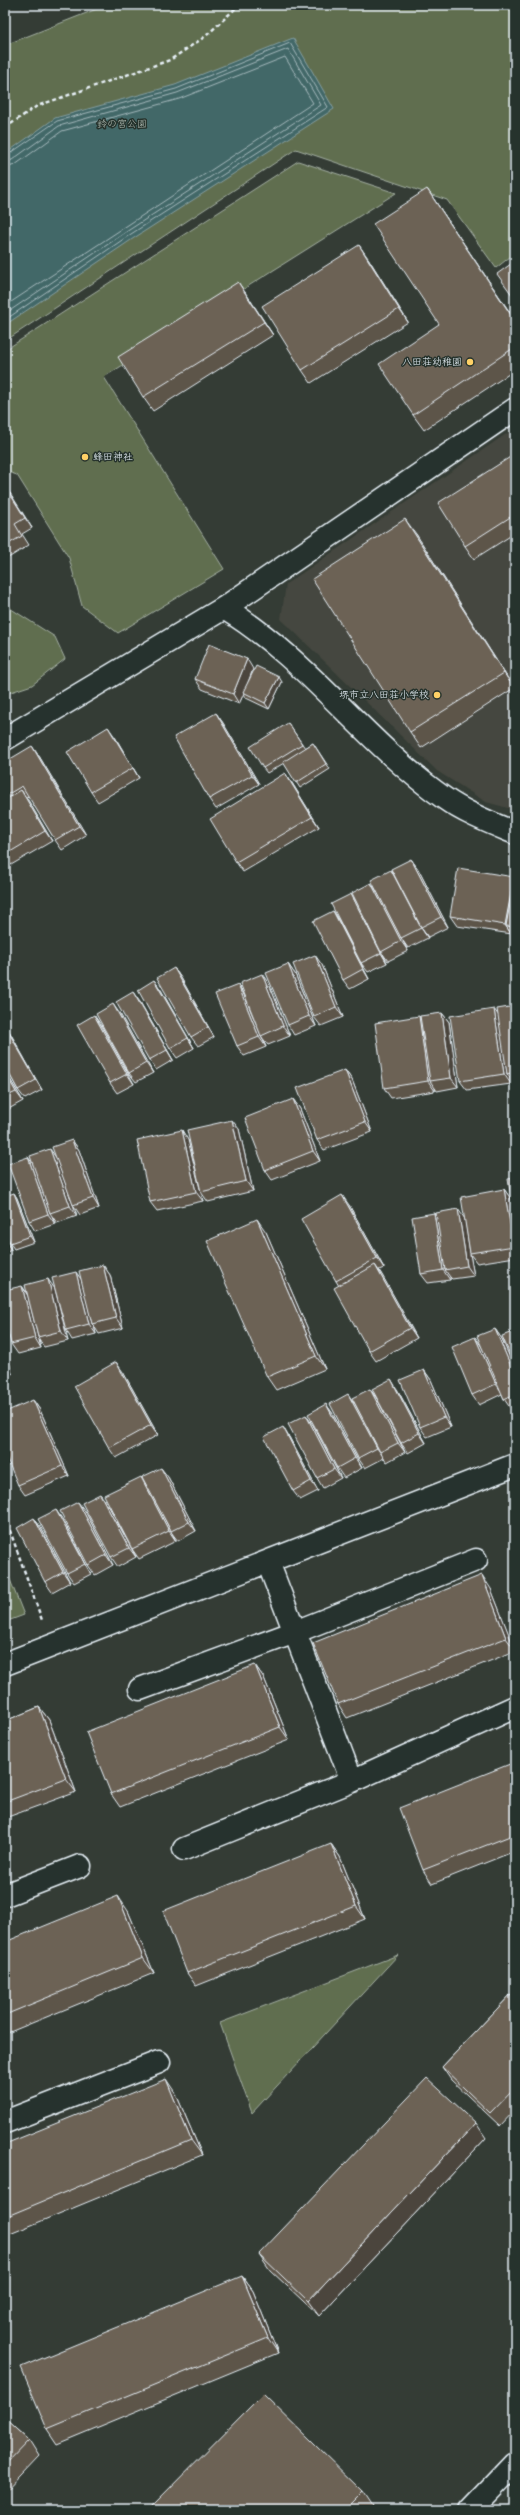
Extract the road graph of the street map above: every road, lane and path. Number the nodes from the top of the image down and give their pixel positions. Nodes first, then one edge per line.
1 (240, 5) edge
2 (5, 128) edge
3 (515, 409) edge
4 (224, 608) junction
5 (5, 738) edge
6 (515, 832) edge
7 (515, 1465) edge
8 (5, 1517) edge
9 (476, 1560) dead end
10 (268, 1562) junction
11 (42, 1622) dead end
12 (295, 1632) junction
13 (5, 1664) edge
14 (140, 1689) dead end
15 (515, 1707) edge
16 (352, 1781) junction
17 (184, 1849) dead end
18 (80, 1866) dead end
19 (5, 1895) edge
20 (159, 2062) dead end
21 (5, 2122) edge
22 (515, 2464) edge
23 (471, 2510) edge

1 - 2 path
3 - 4 street
4 - 5 street
4 - 6 street
7 - 10 street
8 - 11 path
9 - 12 street
10 - 12 street
10 - 13 street
12 - 14 street
12 - 16 street
15 - 16 street
16 - 17 street
18 - 19 street
20 - 21 street
22 - 23 street

